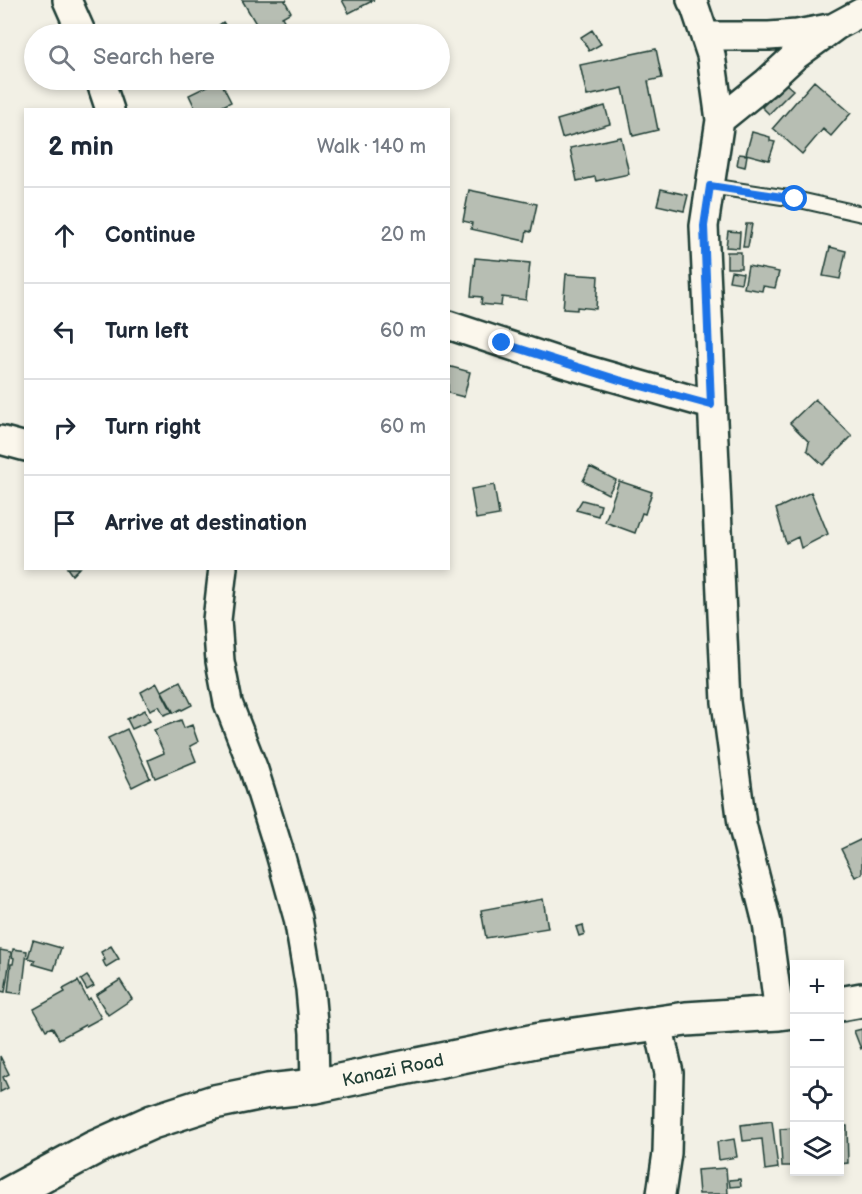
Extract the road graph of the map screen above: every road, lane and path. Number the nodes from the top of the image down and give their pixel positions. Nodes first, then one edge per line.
1 (691, 0) edge
2 (862, 12) edge
3 (836, 26) junction
4 (706, 36) junction
5 (103, 90) edge
6 (109, 108) edge
7 (720, 120) junction
8 (710, 186) junction
9 (862, 214) edge
10 (450, 326) edge
11 (711, 405) junction
12 (0, 440) edge
13 (24, 446) edge
14 (219, 572) edge
15 (862, 1000) edge
16 (844, 1003) edge
17 (787, 1012) edge
18 (658, 1024) junction
19 (315, 1086) junction
20 (9, 1194) edge
21 (661, 1194) edge

1 - 4 street
2 - 3 street
3 - 4 street
3 - 7 street
4 - 7 street
5 - 6 street
7 - 8 street
8 - 9 lane
8 - 11 street
10 - 11 street
11 - 17 street
12 - 13 street
14 - 19 street
15 - 16 main road
17 - 18 main road, Kanazi Road
18 - 19 main road, Kanazi Road
18 - 21 street
19 - 20 main road, Kanazi Road

